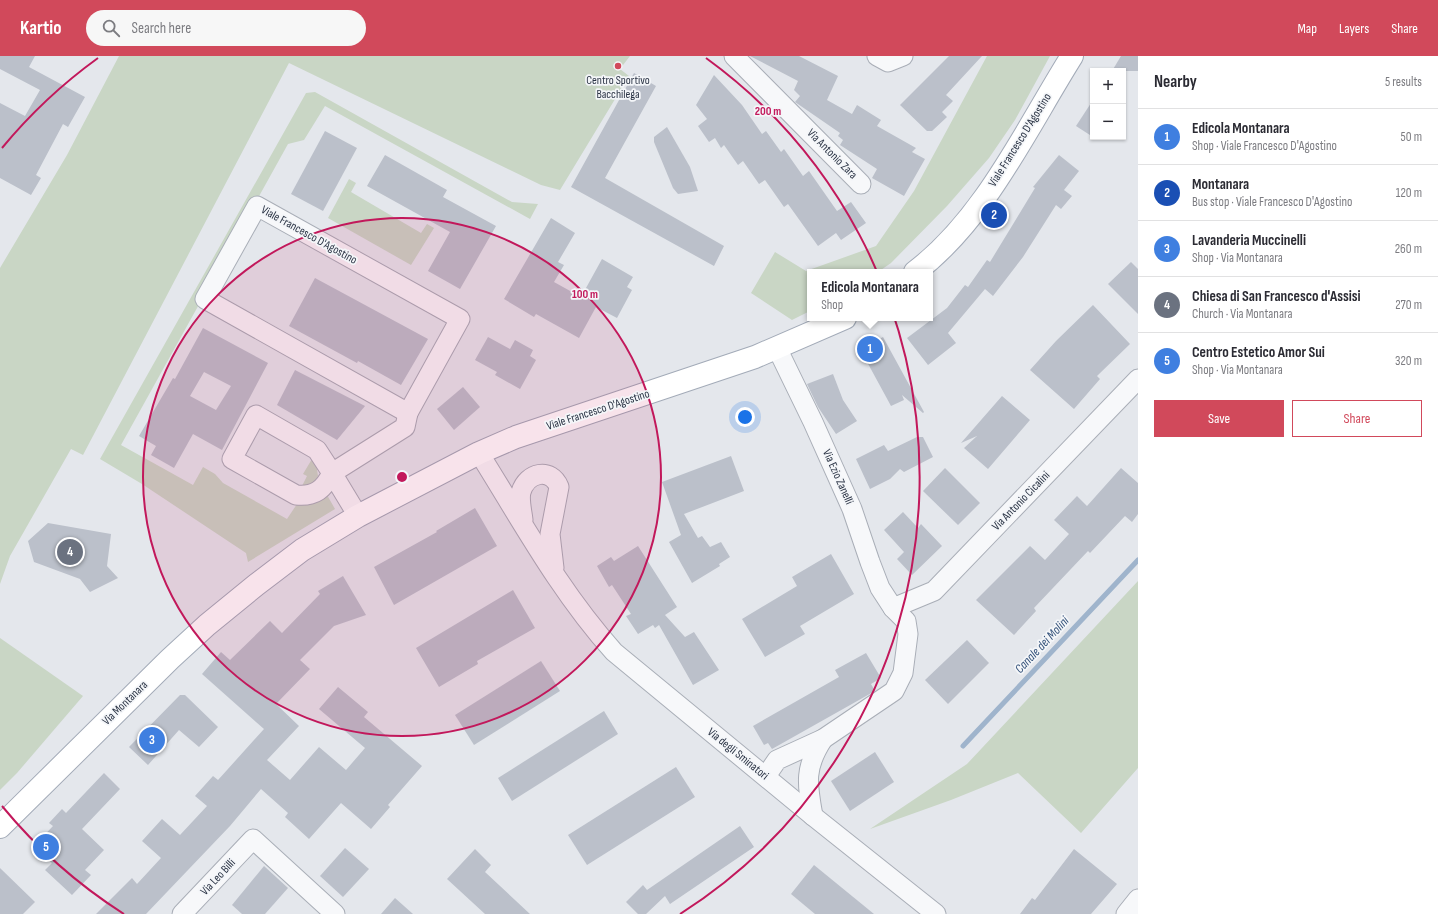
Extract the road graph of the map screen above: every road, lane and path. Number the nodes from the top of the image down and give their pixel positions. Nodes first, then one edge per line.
1 (734, 56) edge
2 (877, 56) edge
3 (903, 56) edge
4 (1072, 56) edge
5 (861, 184) dead end
6 (919, 269) edge
7 (838, 321) edge
8 (777, 348) junction
9 (1138, 379) edge
10 (408, 412) junction
11 (479, 452) junction
12 (332, 473) junction
13 (358, 516) junction
14 (523, 522) junction
15 (556, 577) junction
16 (256, 585) joint
17 (893, 608) junction
18 (823, 739) junction
19 (766, 776) junction
20 (813, 816) junction
21 (0, 828) edge
22 (1138, 899) edge
23 (182, 914) edge
24 (335, 914) edge
25 (936, 914) edge
26 (1126, 914) edge

1 - 5 street, Via Antonio Zara
2 - 3 street
4 - 6 main road, Viale Francesco D'Agostino
7 - 8 main road, Viale Francesco D'Agostino
8 - 11 main road, Viale Francesco D'Agostino
8 - 17 street, Via Ezio Zanelli
9 - 17 street, Via Antonio Cicalini
10 - 10 street, Viale Francesco D'Agostino
10 - 12 street, Viale Francesco D'Agostino
11 - 13 main road, Viale Francesco D'Agostino
11 - 14 street, Via degli Sminatori
12 - 12 street, Viale Francesco D'Agostino
12 - 13 street, Viale Francesco D'Agostino
13 - 16 main road, Viale Francesco D'Agostino
14 - 15 street, Via degli Sminatori
14 - 15 street, Via degli Sminatori
15 - 19 street, Via degli Sminatori
16 - 21 main road, Via Montanara
17 - 18 street
18 - 19 street
18 - 20 street
19 - 20 street, Via degli Sminatori
20 - 25 street, Via degli Sminatori
22 - 26 street
23 - 24 street, Via Leo Billi

